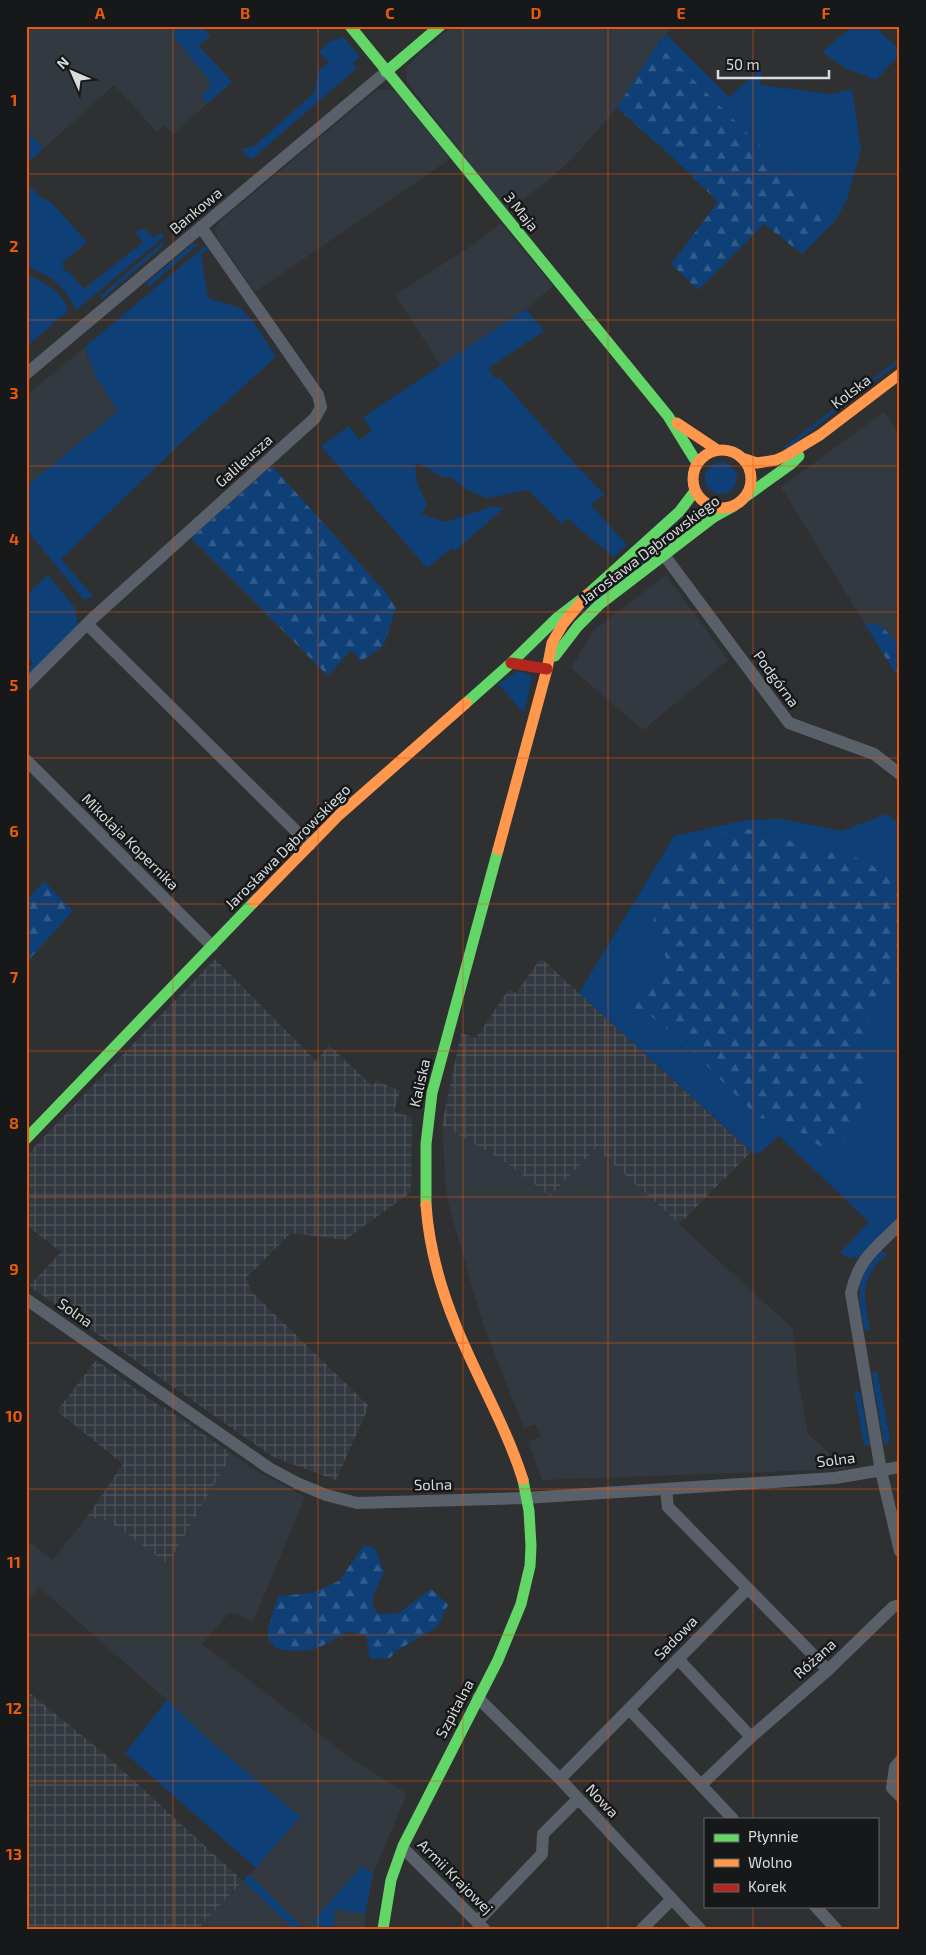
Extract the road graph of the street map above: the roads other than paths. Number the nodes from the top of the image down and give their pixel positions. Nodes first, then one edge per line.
1 (350, 26) edge
2 (440, 26) edge
3 (386, 72) junction
4 (201, 227) junction
5 (26, 374) edge
6 (900, 374) edge
7 (668, 416) junction
8 (820, 435) junction
9 (716, 449) junction
10 (744, 459) junction
11 (697, 463) junction
12 (695, 490) junction
13 (746, 496) junction
14 (734, 506) junction
15 (664, 555) junction
16 (588, 594) junction
17 (87, 624) junction
18 (511, 663) junction
19 (547, 669) junction
20 (26, 685) edge
21 (26, 760) edge
22 (900, 774) edge
23 (310, 845) junction
24 (212, 946) junction
25 (26, 1139) edge
26 (900, 1224) edge
27 (26, 1299) edge
28 (900, 1467) edge
29 (881, 1471) junction
30 (666, 1489) junction
31 (526, 1498) junction
32 (900, 1551) edge
33 (747, 1589) junction
34 (900, 1605) edge
35 (678, 1659) junction
36 (828, 1670) junction
37 (478, 1698) junction
38 (629, 1709) junction
39 (751, 1737) junction
40 (900, 1761) edge
41 (560, 1779) junction
42 (701, 1784) junction
43 (900, 1796) edge
44 (578, 1798) junction
45 (732, 1818) edge
46 (403, 1848) junction
47 (672, 1899) junction
48 (817, 1908) edge
49 (481, 1925) edge
50 (383, 1929) edge
51 (642, 1929) edge
52 (700, 1929) edge
53 (836, 1929) edge

1 - 3 street, 3 Maja
2 - 3 street
3 - 4 street, Bankowa
3 - 7 street, 3 Maja
4 - 5 street, Bankowa
4 - 17 street, Galileusza
6 - 8 street, Kolska
7 - 9 street, 3 Maja
7 - 11 street, 3 Maja
8 - 10 street, Kolska
8 - 13 street, Kolska
9 - 10 street
9 - 11 street
10 - 13 street
11 - 12 street
12 - 14 street
12 - 16 street, Jarosława Dąbrowskiego
13 - 14 street
14 - 15 street, Jarosława Dąbrowskiego
15 - 19 street, Jarosława Dąbrowskiego
15 - 22 street, Podgórna
16 - 18 street, Jarosława Dąbrowskiego
16 - 19 street, Jarosława Dąbrowskiego
17 - 20 street, Galileusza
17 - 23 street
18 - 19 street
18 - 23 street, Jarosława Dąbrowskiego
19 - 31 street, Kaliska
21 - 24 street, Mikołaja Kopernika
23 - 24 street, Jarosława Dąbrowskiego
24 - 25 street, Jarosława Dąbrowskiego
26 - 29 street
27 - 31 street, Solna
28 - 29 street, Solna
29 - 30 street, Solna
29 - 32 street
30 - 31 street, Solna
30 - 33 street
31 - 37 street, Szpitalna
33 - 35 street, Sadowa
33 - 36 street
34 - 36 street, Różana
35 - 38 street, Sadowa
35 - 39 street
36 - 39 street, Różana
37 - 41 street, Nowa
37 - 46 street, Szpitalna
38 - 41 street, Sadowa
38 - 42 street
39 - 42 street, Różana
40 - 43 street
41 - 44 street, Nowa
42 - 45 street
44 - 47 street, Nowa
44 - 49 street
46 - 49 street, Armii Krajowej
46 - 50 street, Szpitalna
47 - 51 street
47 - 52 street, Nowa
48 - 53 street

